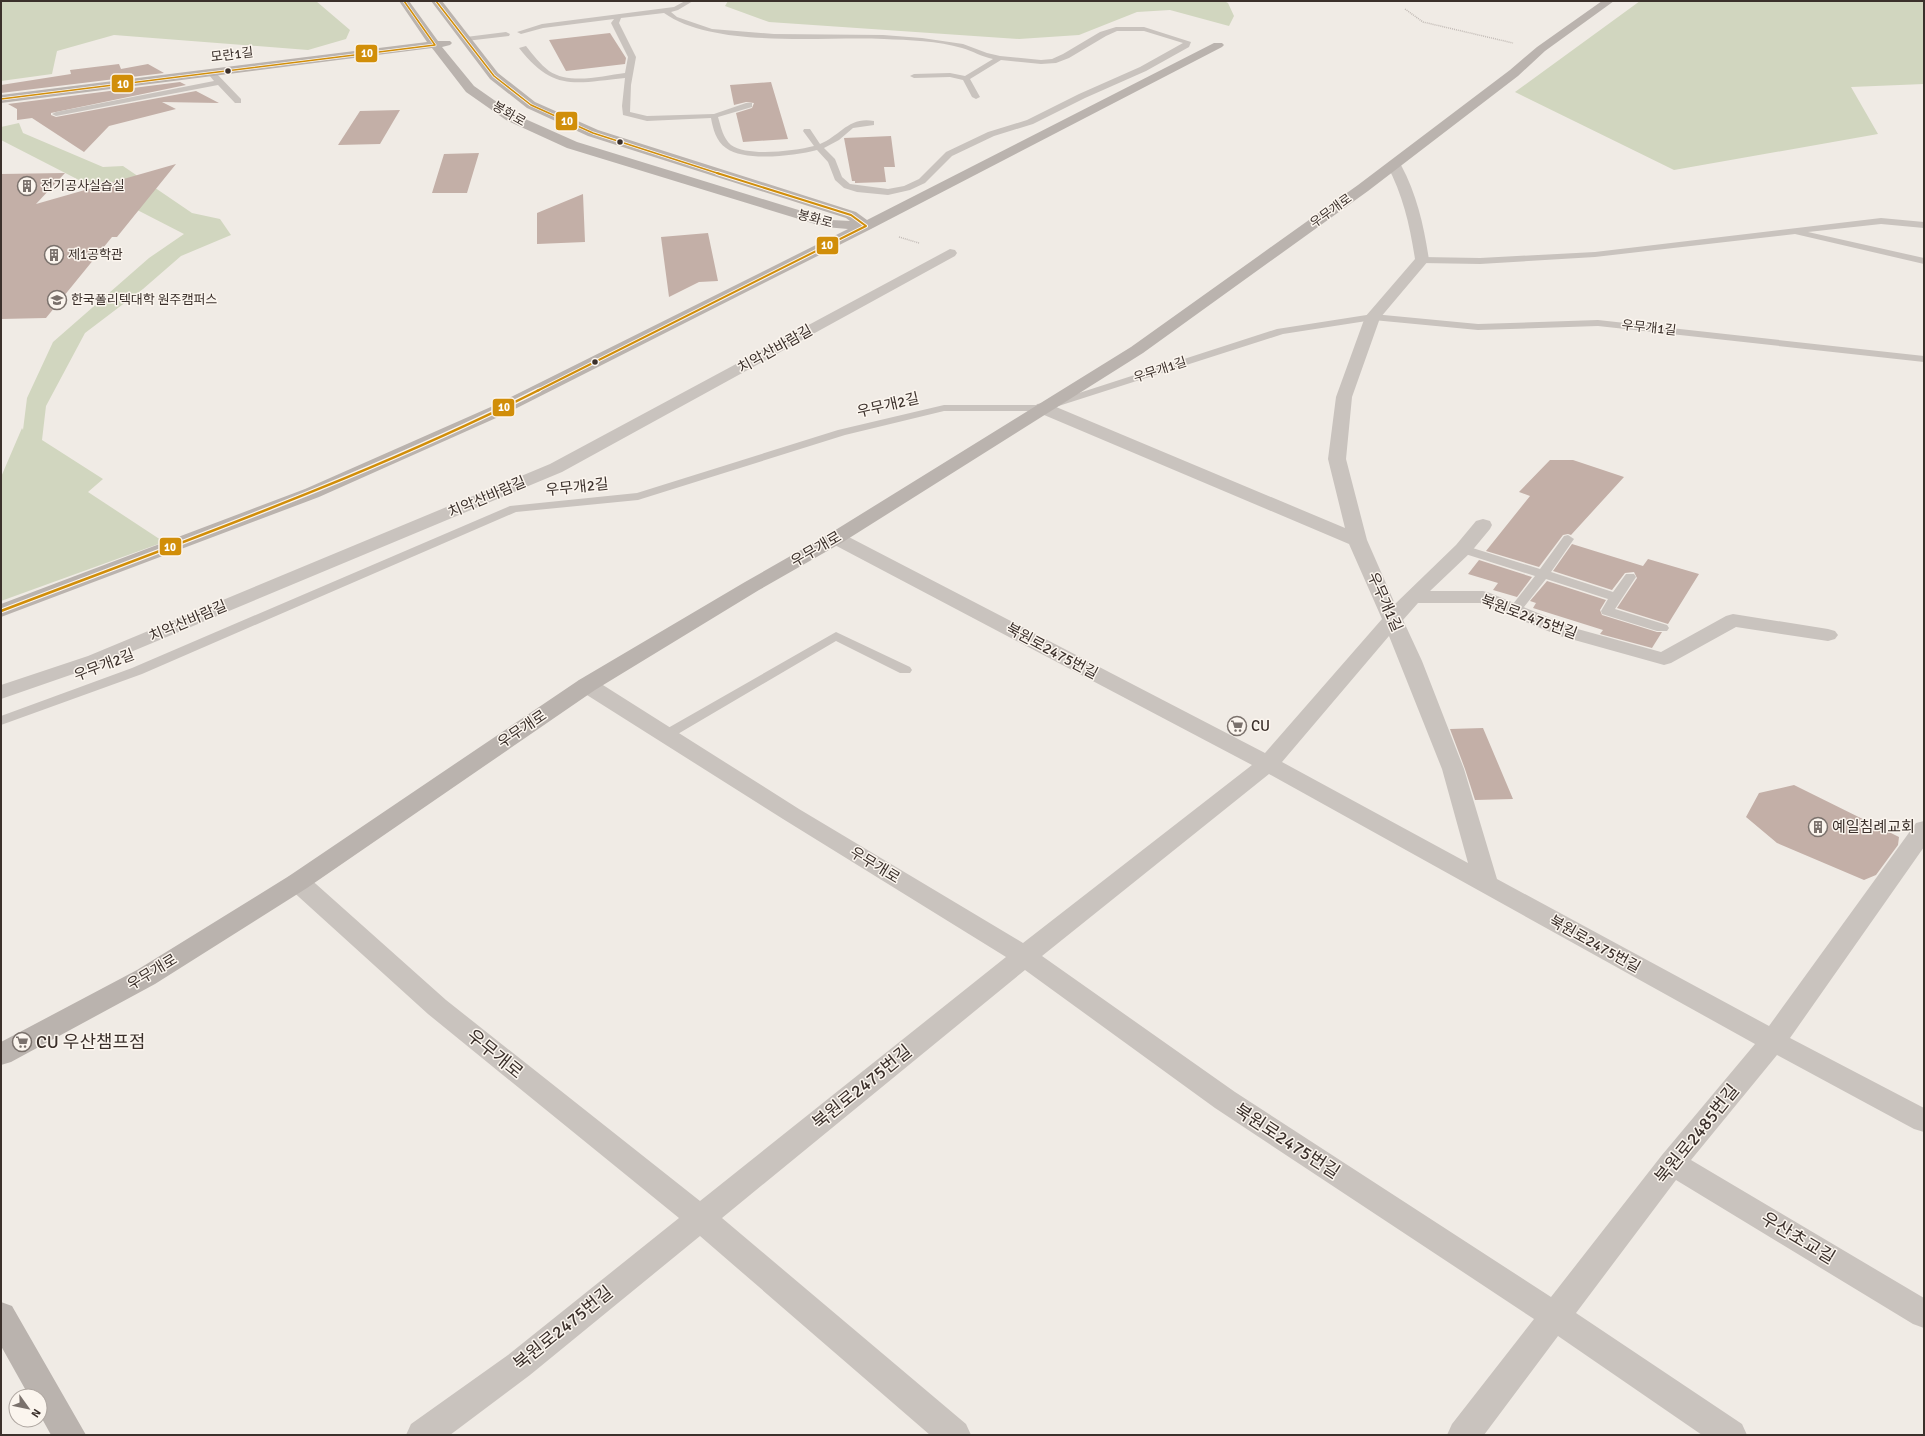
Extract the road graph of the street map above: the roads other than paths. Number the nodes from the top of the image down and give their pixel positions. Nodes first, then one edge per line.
1 (404, 1) edge
2 (436, 1) edge
3 (690, 1) edge
4 (1609, 1) edge
5 (665, 11) junction
6 (620, 15) junction
7 (574, 21) junction
8 (584, 31) dead end
9 (521, 32) dead end
10 (506, 34) dead end
11 (466, 39) junction
12 (435, 45) junction
13 (1218, 45) dead end
14 (523, 48) dead end
15 (1000, 58) junction
16 (210, 72) junction
17 (628, 74) junction
18 (914, 76) dead end
19 (966, 78) junction
20 (220, 82) junction
21 (976, 96) dead end
22 (1, 99) edge
23 (238, 102) dead end
24 (749, 105) dead end
25 (56, 114) dead end
26 (714, 116) junction
27 (872, 123) dead end
28 (807, 131) dead end
29 (819, 148) junction
30 (1394, 165) junction
31 (1924, 224) edge
32 (866, 226) junction
33 (1787, 231) junction
34 (950, 253) road end
35 (1422, 260) junction
36 (1924, 261) edge
37 (1373, 317) junction
38 (1924, 359) edge
39 (1042, 408) junction
40 (1483, 525) dead end
41 (836, 538) junction
42 (1568, 539) dead end
43 (1357, 540) junction
44 (1463, 549) junction
45 (1543, 574) junction
46 (1630, 577) dead end
47 (1412, 597) junction
48 (1616, 597) junction
49 (1519, 604) dead end
50 (1, 611) edge
51 (1393, 620) junction
52 (1662, 628) dead end
53 (1828, 635) dead end
54 (905, 670) dead end
55 (587, 685) junction
56 (1, 692) edge
57 (1, 721) edge
58 (666, 735) junction
59 (1268, 764) junction
60 (1924, 829) edge
61 (298, 882) junction
62 (1486, 884) junction
63 (1024, 956) junction
64 (1773, 1041) junction
65 (1, 1055) edge
66 (1924, 1122) edge
67 (1672, 1163) junction
68 (700, 1218) junction
69 (1924, 1314) edge
70 (1, 1316) edge
71 (1556, 1317) junction
72 (69, 1435) edge
73 (423, 1435) edge
74 (954, 1435) edge
75 (1464, 1435) edge
76 (1730, 1435) edge

1 - 12 street, 봉화로
2 - 11 street, 봉화로
3 - 5 lane
4 - 30 street, 우무개로
5 - 6 lane
5 - 15 lane
6 - 7 lane
6 - 17 lane
7 - 8 lane
7 - 9 lane
10 - 11 lane
11 - 12 street, 모란1길
11 - 32 street, 봉화로
12 - 16 street, 모란1길
12 - 32 street, 봉화로
13 - 32 street
14 - 17 lane
15 - 19 lane
15 - 29 lane
16 - 20 lane
16 - 22 street, 모란1길
17 - 26 lane
18 - 19 lane
19 - 21 lane
20 - 23 lane
20 - 25 lane
24 - 26 lane
26 - 29 lane
27 - 29 lane
28 - 29 lane
30 - 35 street
30 - 39 street, 우무개로
31 - 33 lane
32 - 50 street
33 - 35 lane
33 - 36 lane
34 - 56 street, 치악산바람길
35 - 37 street
37 - 38 lane, 우무개1길
37 - 39 lane, 우무개1길
37 - 43 street, 우무개1길
39 - 41 street, 우무개로
39 - 43 street
39 - 57 lane, 우무개2길
40 - 44 street
41 - 55 street, 우무개로
41 - 59 street, 북원로2475번길
42 - 45 lane
43 - 51 street, 우무개1길
44 - 45 lane
44 - 47 street
45 - 48 lane
45 - 49 lane
46 - 48 lane
47 - 51 street, 북원로2475번길
47 - 53 street, 북원로2475번길
48 - 52 lane
51 - 59 street, 북원로2475번길
51 - 62 street, 우무개1길
54 - 58 lane
55 - 58 street, 우무개로
55 - 61 street, 우무개로
58 - 63 street, 우무개로
59 - 62 street, 북원로2475번길
59 - 63 street, 북원로2475번길
60 - 64 street, 북원로2485번길
61 - 65 street, 우무개로
61 - 68 street, 우무개로
62 - 64 street, 북원로2475번길
63 - 68 street, 북원로2475번길
63 - 71 street, 북원로2475번길
64 - 66 street, 북원로2475번길
64 - 67 street, 북원로2485번길
67 - 69 street, 우산초교길
67 - 71 street, 북원로2485번길
68 - 73 street, 북원로2475번길
68 - 74 street
70 - 72 street
71 - 75 street, 북원로2485번길
71 - 76 street

